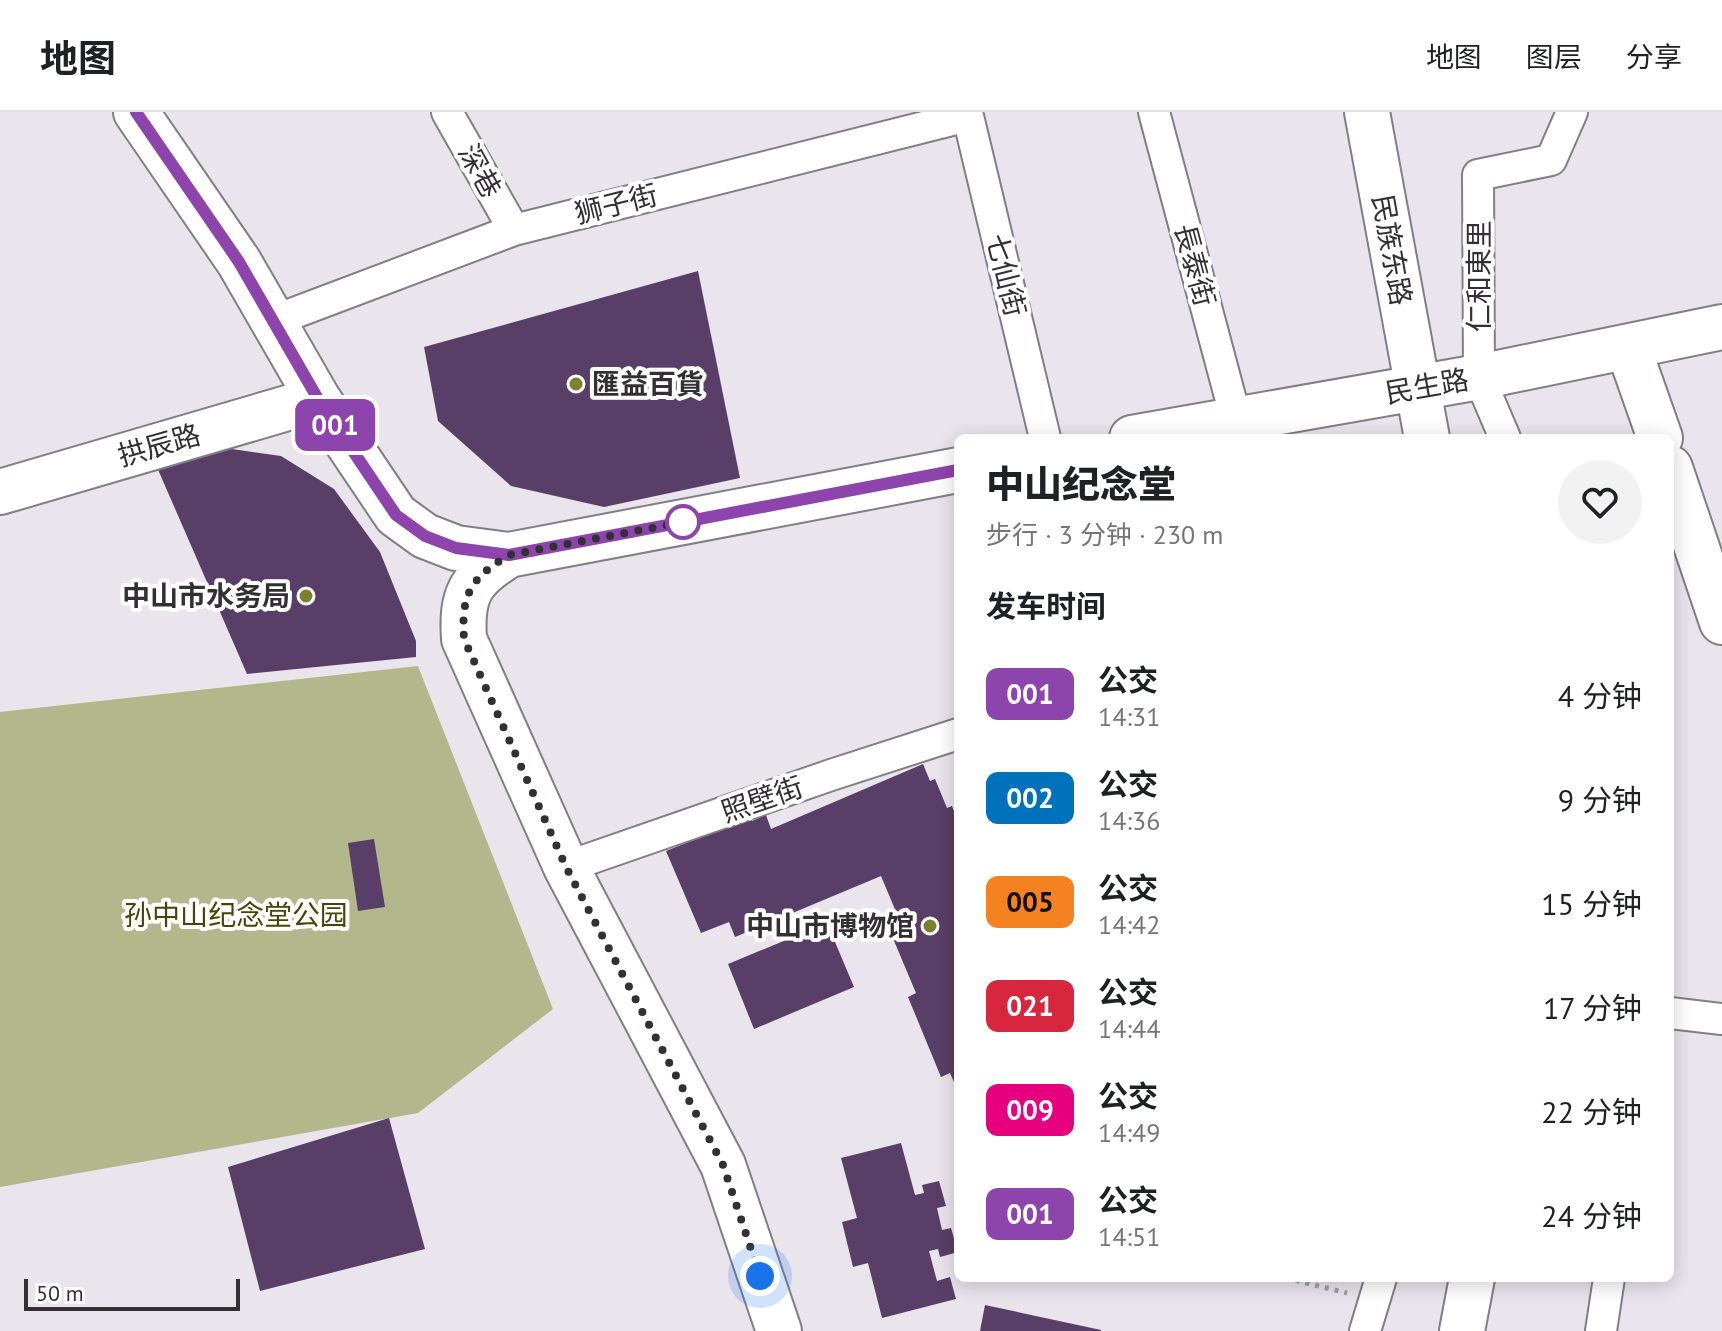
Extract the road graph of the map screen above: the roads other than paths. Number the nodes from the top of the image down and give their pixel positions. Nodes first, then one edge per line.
1 (136, 112) edge
2 (447, 112) edge
3 (1154, 112) edge
4 (1367, 112) edge
5 (1572, 112) edge
6 (967, 114) edge
7 (514, 230) junction
8 (273, 321) junction
9 (1722, 327) edge
10 (1628, 347) junction
11 (1479, 377) junction
12 (1417, 387) junction
13 (318, 399) junction
14 (1260, 423) edge
15 (1044, 434) edge
16 (1166, 434) edge
17 (1426, 434) edge
18 (1503, 434) edge
19 (1659, 434) edge
20 (954, 471) edge
21 (1674, 480) edge
22 (0, 492) edge
23 (509, 555) junction
24 (1722, 622) edge
25 (954, 735) edge
26 (566, 867) junction
27 (1674, 1013) edge
28 (1722, 1019) edge
29 (1380, 1282) edge
30 (1471, 1282) edge
31 (1608, 1282) edge
32 (779, 1331) edge
33 (1365, 1331) edge
34 (1462, 1331) edge
35 (1601, 1331) edge

1 - 8 street
2 - 7 street, 深巷
3 - 14 street, 長泰街
4 - 12 street, 民族东路
5 - 11 street, 仁和東里
6 - 7 street, 狮子街
6 - 15 street, 七仙街
7 - 8 street, 狮子街
8 - 13 street
9 - 10 street, 民生路
10 - 11 street, 民生路
10 - 19 street
11 - 12 street, 民生路
11 - 18 street
12 - 14 street, 民生路
12 - 17 street, 民族东路
13 - 22 street, 拱辰路
13 - 23 street
14 - 16 street, 民生路
20 - 23 street
21 - 24 street
23 - 26 street
25 - 26 street, 照壁街
26 - 32 street
27 - 28 street
29 - 33 street
30 - 34 street
31 - 35 street

